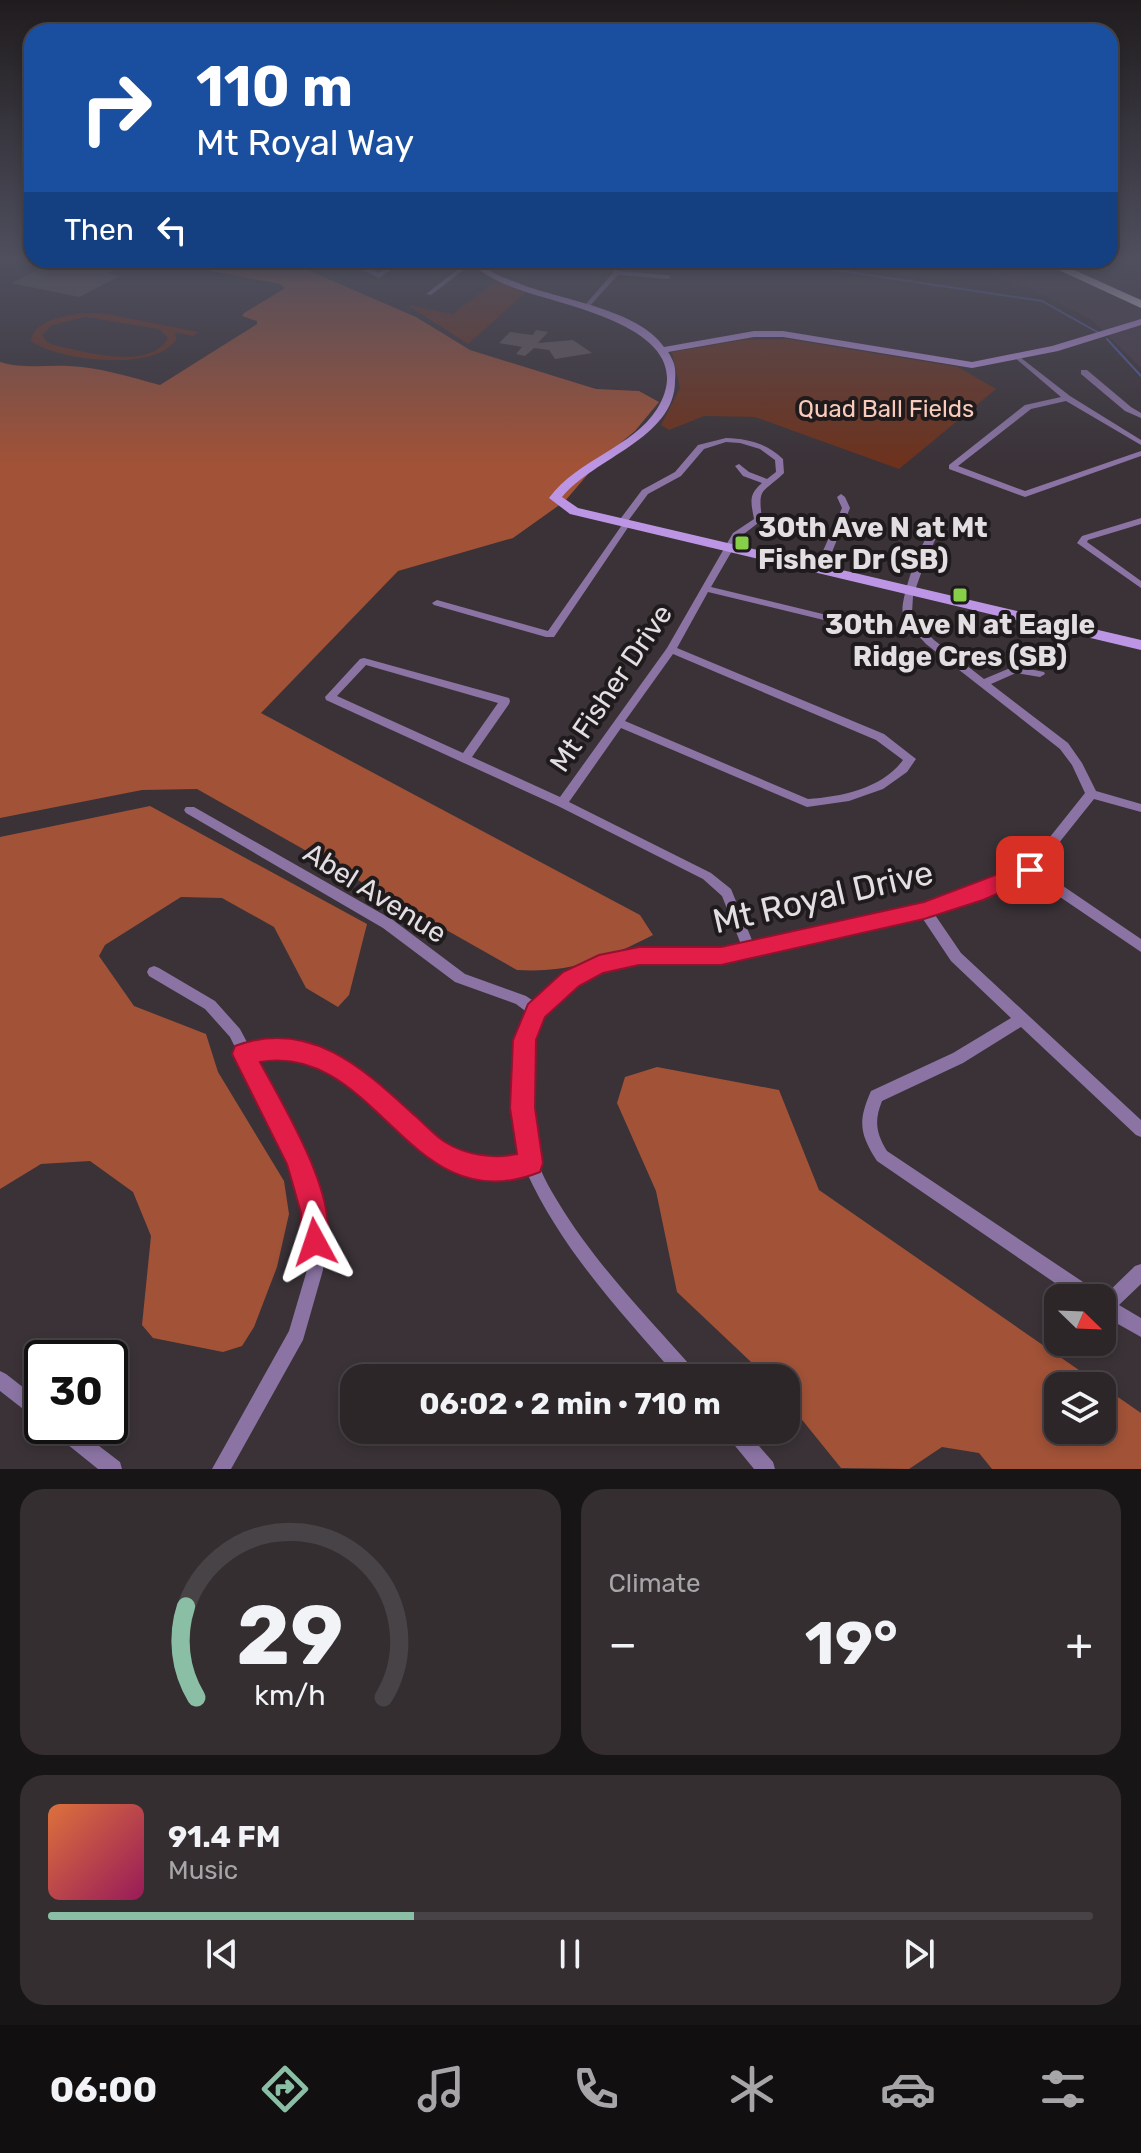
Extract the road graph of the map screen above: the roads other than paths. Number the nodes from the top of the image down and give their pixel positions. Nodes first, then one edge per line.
1 (633, 326) edge
2 (1130, 326) edge
3 (662, 350) junction
4 (1016, 356) junction
5 (1084, 372) dead end
6 (1067, 398) junction
7 (1141, 416) edge
8 (1141, 443) edge
9 (1141, 453) edge
10 (739, 466) dead end
11 (767, 482) junction
12 (841, 497) dead end
13 (1141, 521) edge
14 (625, 522) junction
15 (942, 532) dead end
16 (729, 547) junction
17 (820, 569) junction
18 (1141, 585) edge
19 (705, 588) junction
20 (911, 590) junction
21 (437, 603) dead end
22 (828, 618) dead end
23 (1141, 645) edge
24 (671, 649) junction
25 (1040, 674) dead end
26 (985, 683) junction
27 (619, 723) junction
28 (465, 759) junction
29 (1091, 794) junction
30 (562, 803) junction
31 (1141, 808) edge
32 (190, 810) dead end
33 (1030, 870) junction
34 (924, 910) junction
35 (1141, 946) edge
36 (750, 951) junction
37 (154, 972) dead end
38 (536, 1011) junction
39 (1021, 1019) junction
40 (244, 1054) junction
41 (1141, 1130) edge
42 (531, 1163) junction
43 (1141, 1272) edge
44 (1072, 1284) edge
45 (1116, 1291) edge
46 (1116, 1313) edge
47 (1141, 1328) edge
48 (678, 1364) edge
49 (0, 1380) edge
50 (24, 1399) edge
51 (81, 1444) edge
52 (745, 1444) edge
53 (113, 1469) edge
54 (221, 1469) edge
55 (766, 1469) edge

1 - 3 street
2 - 4 street
3 - 4 street
3 - 14 street
4 - 6 street
5 - 7 street
6 - 8 street
6 - 9 street
10 - 11 street
11 - 14 street
11 - 16 street, Mt Fisher Drive
12 - 17 street
13 - 18 street
14 - 16 street
14 - 21 street
15 - 20 street
16 - 17 street
16 - 19 street, Mt Fisher Drive
17 - 20 street
19 - 22 street
19 - 24 street, Mt Fisher Drive
20 - 23 street
20 - 26 street
24 - 27 street, Mt Fisher Drive
24 - 27 street
25 - 26 street
26 - 29 street
27 - 30 street, Mt Fisher Drive
28 - 28 street
28 - 30 street
29 - 31 street
29 - 33 street, Mt Royal Drive
30 - 36 street, Mt Fisher Drive
32 - 38 street, Abel Avenue
33 - 34 street, Mt Royal Drive
33 - 35 street
34 - 36 street, Mt Royal Drive
34 - 39 street
36 - 38 street, Mt Royal Drive
37 - 40 street
38 - 42 street, Mt Royal Drive
39 - 41 street
39 - 44 street
40 - 42 street
40 - 54 street
42 - 48 street, Mt Royal Drive
43 - 45 street
46 - 47 street
49 - 50 street
51 - 53 street
52 - 55 street

